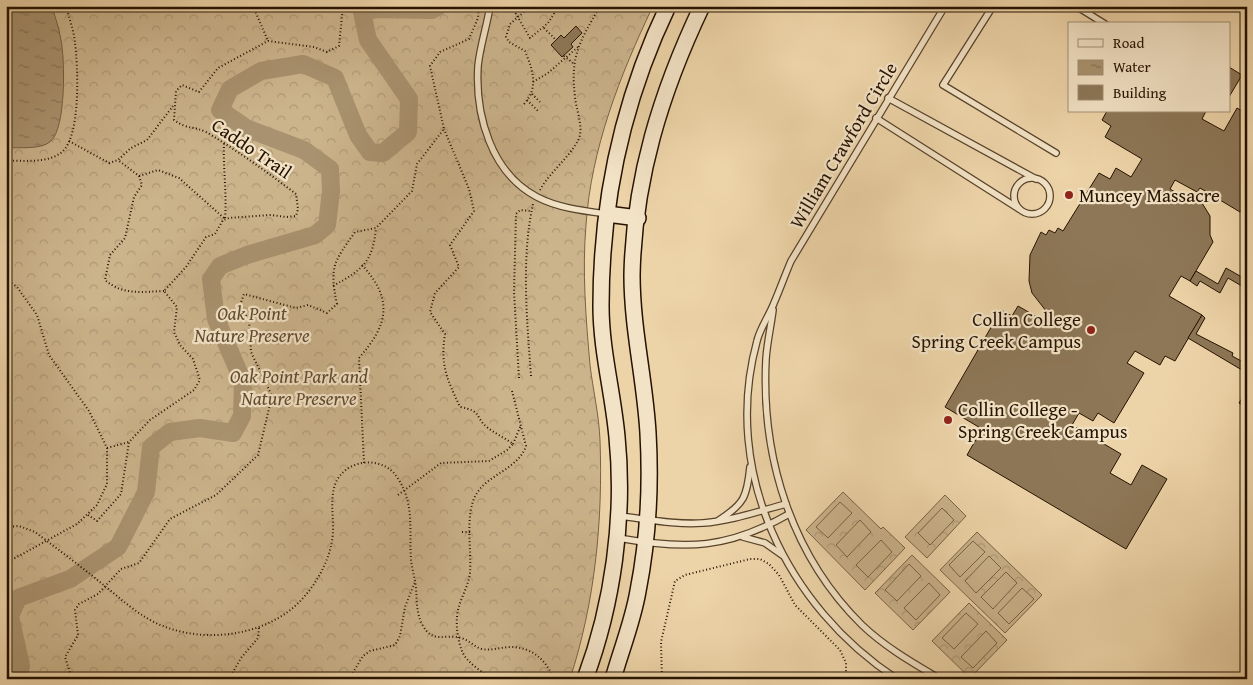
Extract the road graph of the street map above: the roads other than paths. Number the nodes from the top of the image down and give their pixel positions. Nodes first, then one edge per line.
1 (490, 6) edge
2 (668, 6) edge
3 (702, 6) edge
4 (945, 6) edge
5 (993, 6) edge
6 (1076, 6) edge
7 (1101, 22) edge
8 (888, 98) junction
9 (876, 118) junction
10 (1056, 152) dead end
11 (1036, 179) junction
12 (1019, 210) junction
13 (607, 214) junction
14 (638, 218) junction
15 (774, 303) junction
16 (751, 463) junction
17 (786, 504) junction
18 (764, 510) junction
19 (790, 514) junction
20 (618, 515) junction
21 (647, 519) junction
22 (717, 521) junction
23 (770, 525) junction
24 (742, 537) junction
25 (615, 538) junction
26 (645, 543) junction
27 (784, 556) junction
28 (1247, 674) edge
29 (586, 676) edge
30 (613, 679) edge
31 (896, 679) edge
32 (940, 679) edge
33 (1241, 679) edge

1 - 13 lane
2 - 13 main road
3 - 14 main road
4 - 8 lane, William Crawford Circle
5 - 10 lane
6 - 7 lane
8 - 9 lane, William Crawford Circle
8 - 11 lane
9 - 12 lane
9 - 15 lane, William Crawford Circle
11 - 12 lane
11 - 12 lane
13 - 14 main road
13 - 20 main road
14 - 21 main road
15 - 16 lane, William Crawford Circle
15 - 17 lane, William Crawford Circle
16 - 18 lane, William Crawford Circle
16 - 22 lane
17 - 18 lane
17 - 19 lane, William Crawford Circle
18 - 22 lane
18 - 23 lane, William Crawford Circle
19 - 23 lane
19 - 32 lane, William Crawford Circle
20 - 21 lane
20 - 25 main road
21 - 22 lane
21 - 26 main road
23 - 24 lane
23 - 27 lane, William Crawford Circle
24 - 26 lane
24 - 27 lane
25 - 26 lane
25 - 29 main road
26 - 30 main road
27 - 31 lane, William Crawford Circle
28 - 33 lane

